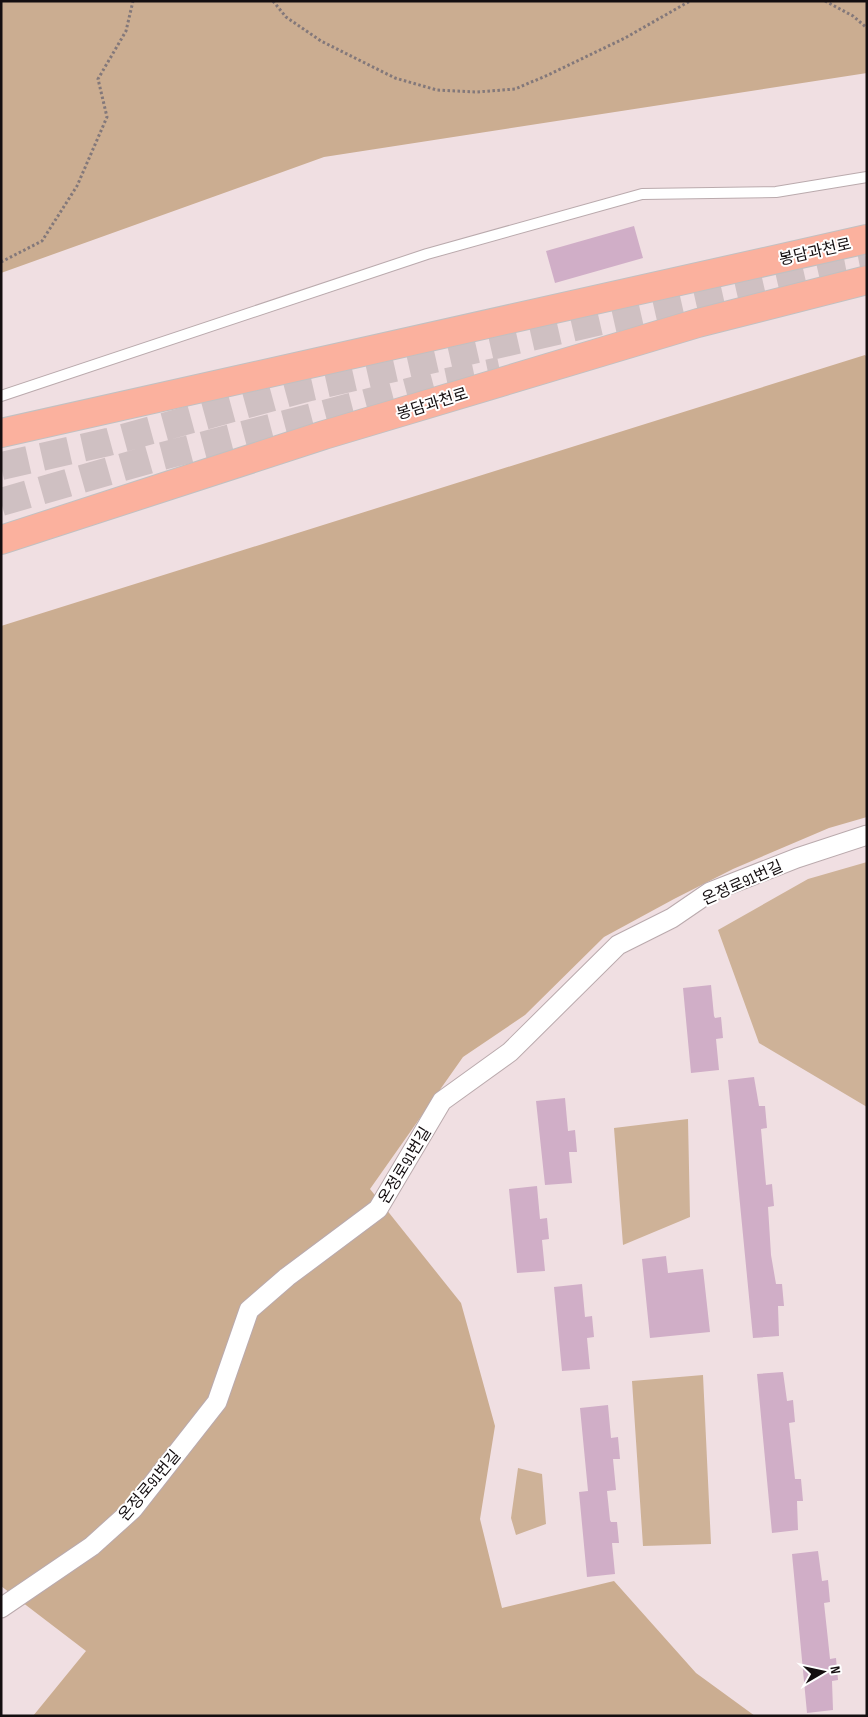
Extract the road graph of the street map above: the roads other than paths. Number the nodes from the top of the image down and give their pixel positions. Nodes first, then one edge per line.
1 (867, 177) edge
2 (867, 239) edge
3 (867, 280) edge
4 (1, 396) edge
5 (1, 433) edge
6 (1, 540) edge
7 (867, 835) edge
8 (1, 1608) edge

1 - 4 lane
2 - 5 highway, 봉담과천로
3 - 6 highway, 봉담과천로
7 - 8 street, 온정로91번길

